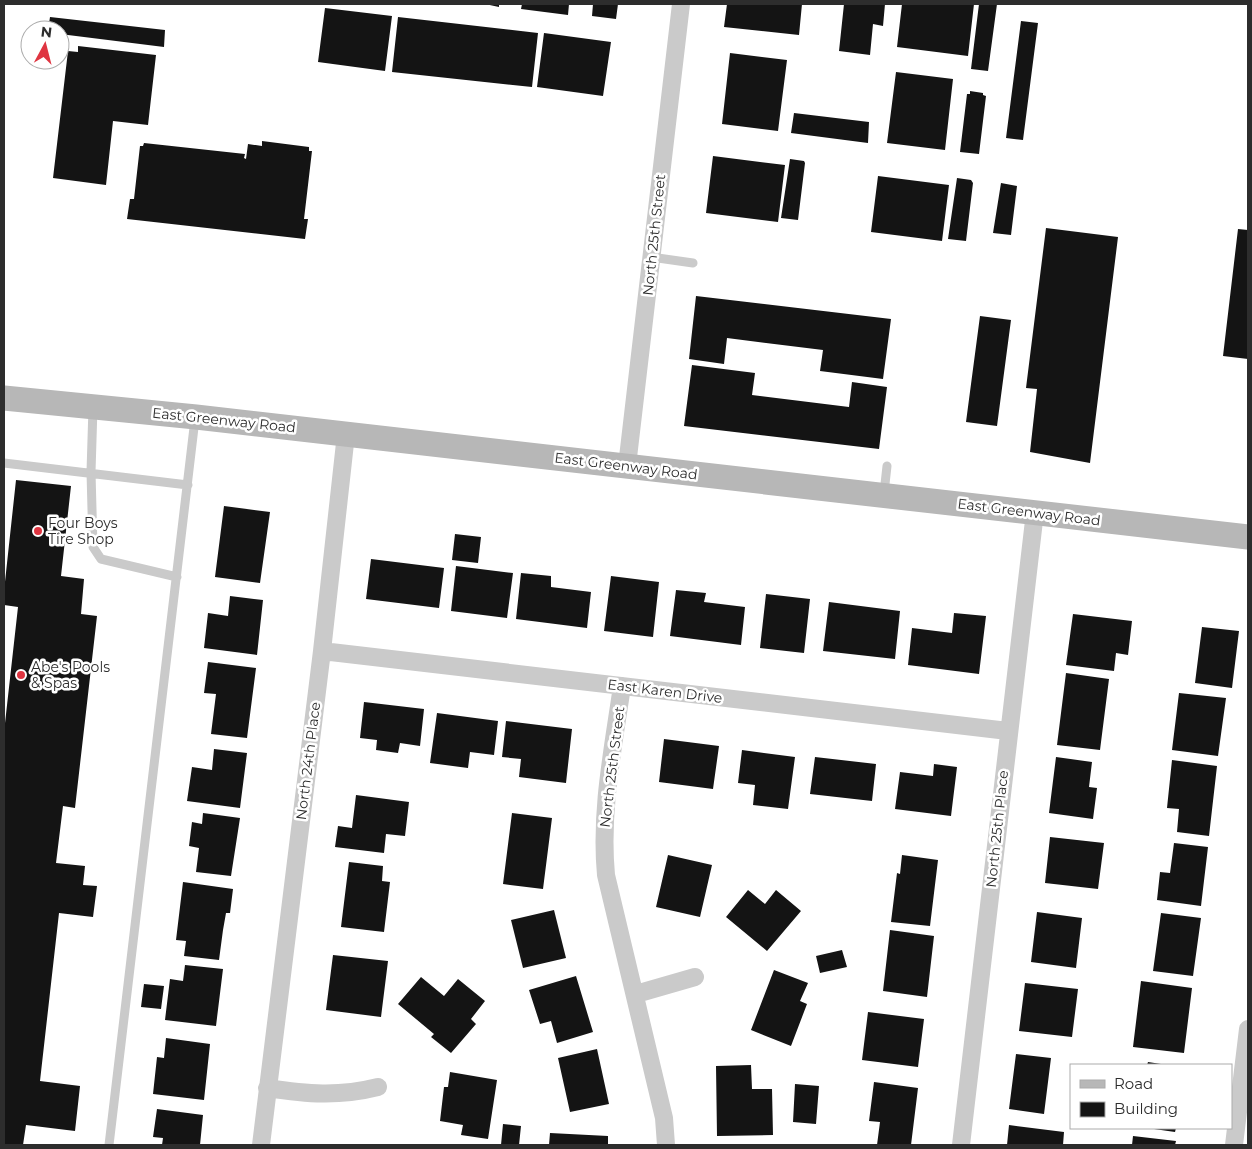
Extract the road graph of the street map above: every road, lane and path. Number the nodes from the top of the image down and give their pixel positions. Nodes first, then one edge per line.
1 (681, 4) edge
2 (651, 257) junction
3 (693, 263) dead end
4 (4, 398) edge
5 (94, 407) junction
6 (196, 417) junction
7 (346, 434) junction
8 (4, 463) edge
9 (627, 466) junction
10 (887, 466) dead end
11 (91, 472) junction
12 (188, 485) junction
13 (884, 495) junction
14 (1035, 512) junction
15 (1248, 537) edge
16 (177, 577) junction
17 (322, 651) junction
18 (622, 686) junction
19 (1008, 731) junction
20 (695, 977) dead end
21 (636, 994) junction
22 (1248, 1029) edge
23 (378, 1087) dead end
24 (267, 1088) junction
25 (110, 1145) edge
26 (261, 1145) edge
27 (666, 1145) edge
28 (961, 1145) edge
29 (1234, 1145) edge

1 - 2 street, North 25th Street
2 - 3 lane
2 - 9 street, North 25th Street
4 - 5 street, East Greenway Road
5 - 6 street, East Greenway Road
5 - 11 lane
6 - 7 street, East Greenway Road
6 - 12 lane
7 - 9 street, East Greenway Road
7 - 17 street, North 24th Place
8 - 11 lane
9 - 13 street, East Greenway Road
10 - 13 lane
11 - 12 lane
11 - 16 lane
12 - 16 lane
13 - 14 street, East Greenway Road
14 - 15 street, East Greenway Road
14 - 19 street, North 25th Place
16 - 25 lane
17 - 18 street, East Karen Drive
17 - 24 street, North 24th Place
18 - 19 street, East Karen Drive
18 - 21 street, North 25th Street
19 - 28 street, North 25th Place
20 - 21 street
21 - 27 street, North 25th Street
22 - 29 street
23 - 24 street
24 - 26 street, North 24th Place

